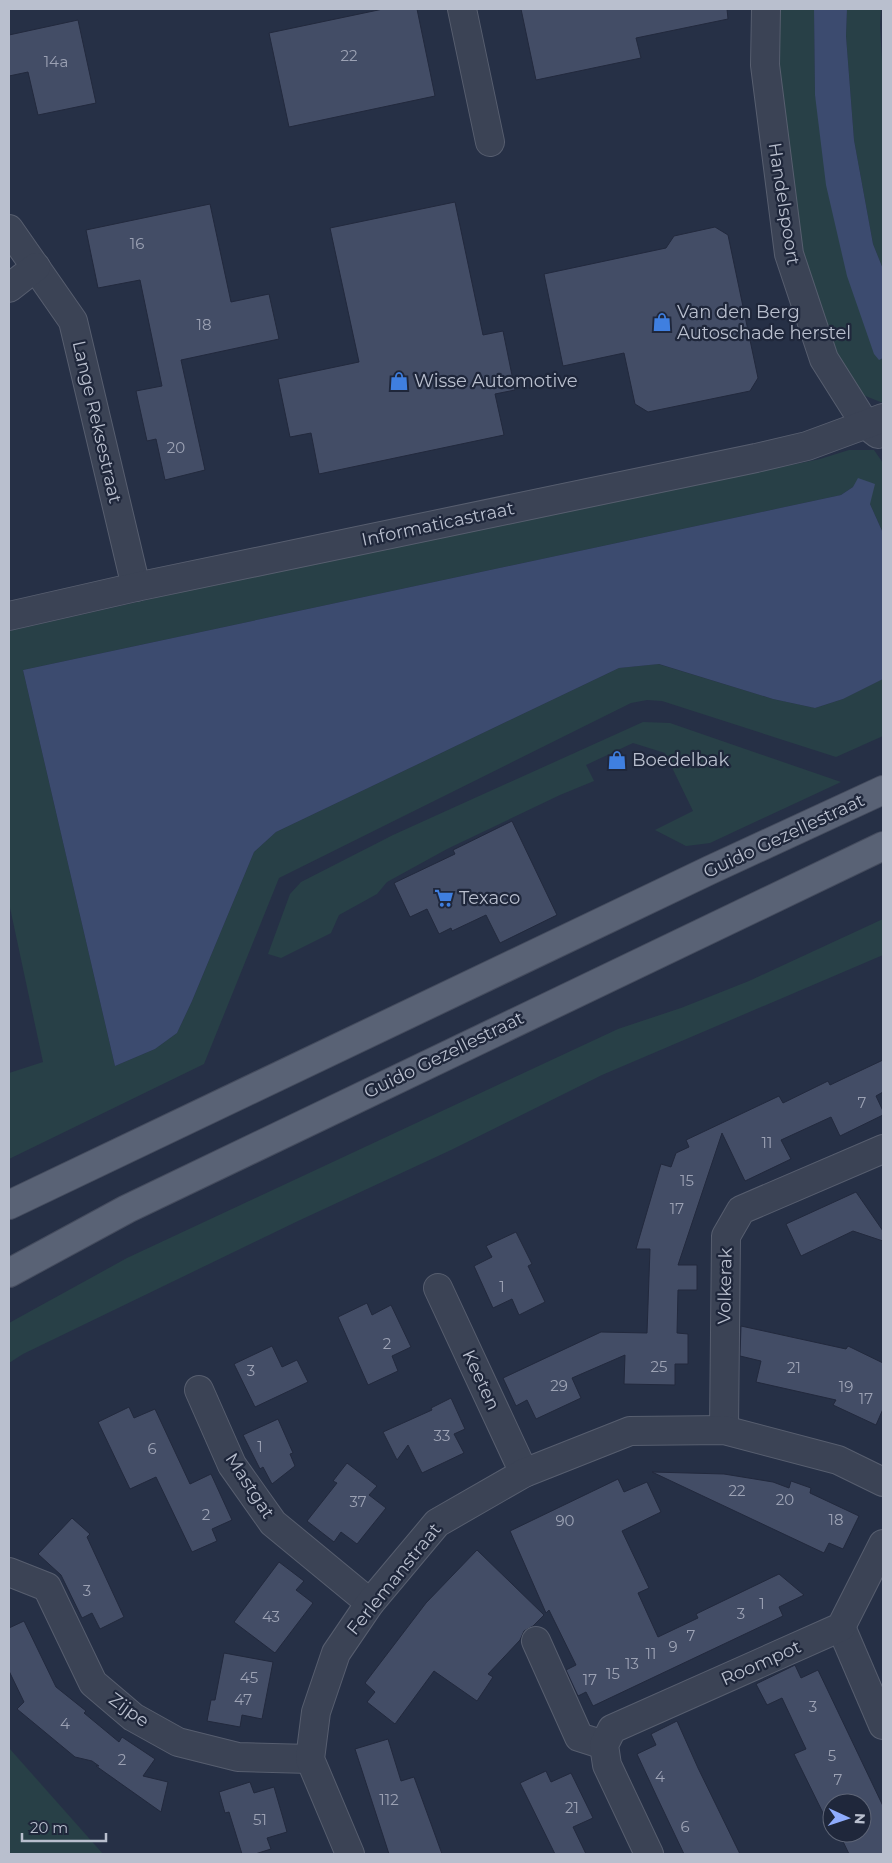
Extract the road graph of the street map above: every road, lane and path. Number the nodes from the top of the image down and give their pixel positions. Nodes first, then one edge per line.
1 (462, 9) edge
2 (766, 9) edge
3 (490, 142) dead end
4 (9, 229) edge
5 (36, 267) junction
6 (9, 288) edge
7 (877, 427) edge
8 (136, 587) junction
9 (9, 616) edge
10 (883, 790) edge
11 (883, 846) edge
12 (883, 1149) edge
13 (9, 1205) edge
14 (9, 1272) edge
15 (438, 1288) dead end
16 (199, 1390) dead end
17 (724, 1430) junction
18 (524, 1473) junction
19 (883, 1482) edge
20 (883, 1544) edge
21 (9, 1572) edge
22 (370, 1603) junction
23 (841, 1627) junction
24 (536, 1641) dead end
25 (883, 1725) edge
26 (604, 1745) junction
27 (310, 1759) junction
28 (350, 1854) edge
29 (649, 1854) edge

1 - 3 street
2 - 7 street, Handelspoort
4 - 5 street, Lange Reksestraat
5 - 6 street
5 - 8 street, Lange Reksestraat
7 - 8 street, Informaticastraat
8 - 9 street, Informaticastraat
10 - 13 main road, Guido Gezellestraat
11 - 14 main road, Guido Gezellestraat
12 - 17 street, Volkerak
15 - 18 street, Keeten
16 - 22 street, Mastgat
17 - 18 street, Ferlemanstraat
17 - 19 street, Ferlemanstraat
18 - 22 street, Ferlemanstraat
20 - 23 street
21 - 27 street, Zijpe
22 - 27 street, Ferlemanstraat
23 - 25 street
23 - 26 street, Roompot
24 - 26 street
26 - 29 street
27 - 28 street

